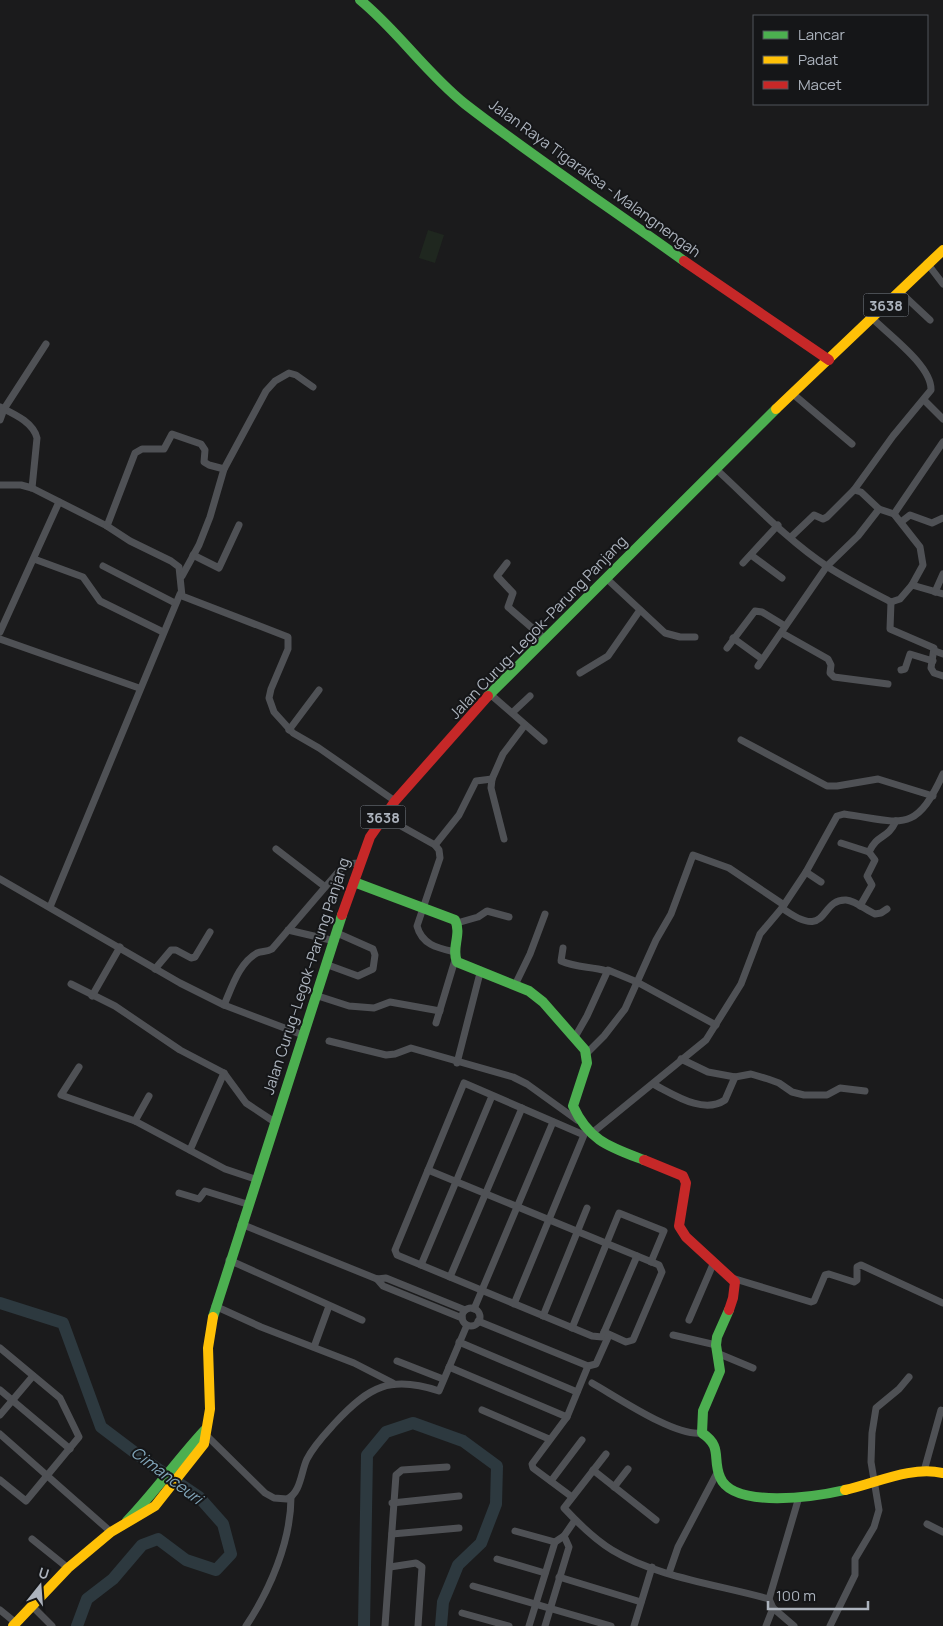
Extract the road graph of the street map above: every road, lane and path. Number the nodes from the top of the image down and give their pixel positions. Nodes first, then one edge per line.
1 (360, 0) edge
2 (943, 250) edge
3 (927, 263) junction
4 (943, 284) edge
5 (899, 291) junction
6 (872, 318) junction
7 (930, 320) dead end
8 (46, 344) dead end
9 (828, 360) junction
10 (313, 387) dead end
11 (793, 394) junction
12 (924, 400) junction
13 (2, 408) edge
14 (943, 419) edge
15 (0, 420) edge
16 (943, 442) edge
17 (852, 444) dead end
18 (224, 469) junction
19 (716, 469) junction
20 (0, 485) edge
21 (32, 488) junction
22 (854, 490) junction
23 (59, 502) junction
24 (879, 509) junction
25 (894, 514) junction
26 (943, 518) edge
27 (901, 522) junction
28 (239, 525) dead end
29 (778, 525) junction
30 (107, 526) junction
31 (791, 537) junction
32 (193, 555) junction
33 (751, 555) junction
34 (34, 559) junction
35 (507, 563) dead end
36 (743, 563) dead end
37 (103, 566) dead end
38 (827, 566) junction
39 (943, 574) edge
40 (182, 576) junction
41 (606, 578) junction
42 (782, 578) dead end
43 (912, 585) junction
44 (939, 593) edge
45 (180, 594) junction
46 (891, 602) junction
47 (176, 603) junction
48 (640, 610) junction
49 (783, 630) junction
50 (0, 632) edge
51 (163, 632) junction
52 (695, 637) dead end
53 (733, 638) junction
54 (0, 639) edge
55 (546, 640) junction
56 (727, 648) dead end
57 (935, 651) junction
58 (943, 654) edge
59 (933, 661) junction
60 (901, 670) dead end
61 (580, 673) dead end
62 (943, 676) edge
63 (888, 684) dead end
64 (139, 688) junction
65 (319, 690) dead end
66 (490, 694) junction
67 (530, 696) dead end
68 (513, 712) junction
69 (525, 725) junction
70 (290, 730) junction
71 (741, 740) dead end
72 (544, 741) dead end
73 (943, 774) edge
74 (492, 779) junction
75 (932, 796) junction
76 (395, 801) junction
77 (383, 816) junction
78 (896, 821) junction
79 (504, 839) dead end
80 (841, 843) dead end
81 (435, 845) junction
82 (276, 849) dead end
83 (869, 852) junction
84 (359, 863) junction
85 (806, 872) junction
86 (0, 879) edge
87 (354, 882) junction
88 (821, 882) dead end
89 (324, 886) junction
90 (783, 906) junction
91 (860, 906) junction
92 (50, 907) junction
93 (887, 908) dead end
94 (424, 909) junction
95 (545, 914) dead end
96 (509, 918) dead end
97 (457, 923) junction
98 (288, 930) junction
99 (210, 932) dead end
100 (336, 937) junction
101 (120, 947) junction
102 (564, 948) dead end
103 (455, 956) junction
104 (328, 965) junction
105 (155, 969) junction
106 (607, 972) junction
107 (480, 973) junction
108 (637, 982) junction
109 (70, 984) dead end
110 (515, 985) junction
111 (92, 996) junction
112 (318, 996) junction
113 (224, 1005) junction
114 (440, 1011) junction
115 (436, 1023) dead end
116 (716, 1025) junction
117 (303, 1035) junction
118 (575, 1037) junction
119 (329, 1041) dead end
120 (587, 1053) junction
121 (682, 1059) junction
122 (457, 1063) junction
123 (79, 1067) dead end
124 (224, 1073) junction
125 (735, 1077) junction
126 (653, 1084) junction
127 (865, 1091) dead end
128 (149, 1096) dead end
129 (492, 1096) junction
130 (522, 1108) junction
131 (577, 1120) junction
132 (135, 1121) junction
133 (274, 1121) junction
134 (553, 1122) junction
135 (592, 1133) junction
136 (190, 1150) junction
137 (428, 1170) junction
138 (255, 1179) junction
139 (456, 1182) junction
140 (179, 1193) dead end
141 (486, 1194) junction
142 (247, 1204) junction
143 (517, 1206) junction
144 (587, 1208) dead end
145 (549, 1220) junction
146 (242, 1224) junction
147 (578, 1232) junction
148 (606, 1243) junction
149 (637, 1256) junction
150 (229, 1260) junction
151 (651, 1262) junction
152 (714, 1262) junction
153 (421, 1265) junction
154 (450, 1277) junction
155 (732, 1278) junction
156 (377, 1279) junction
157 (482, 1290) junction
158 (943, 1303) edge
159 (514, 1304) junction
160 (215, 1306) junction
161 (329, 1306) junction
162 (474, 1309) junction
163 (465, 1310) junction
164 (543, 1316) junction
165 (462, 1318) junction
166 (362, 1320) dead end
167 (689, 1320) dead end
168 (478, 1321) junction
169 (467, 1325) junction
170 (572, 1328) junction
171 (606, 1334) junction
172 (673, 1335) dead end
173 (459, 1342) junction
174 (314, 1347) junction
175 (0, 1348) edge
176 (717, 1349) junction
177 (396, 1361) dead end
178 (449, 1366) junction
179 (588, 1366) junction
180 (753, 1368) dead end
181 (33, 1376) junction
182 (909, 1377) dead end
183 (444, 1379) junction
184 (392, 1383) junction
185 (592, 1383) dead end
186 (0, 1390) edge
187 (577, 1392) junction
188 (12, 1401) junction
189 (482, 1410) dead end
190 (941, 1410) dead end
191 (0, 1415) edge
192 (566, 1417) junction
193 (206, 1432) junction
194 (702, 1433) junction
195 (0, 1434) edge
196 (549, 1439) junction
197 (582, 1440) dead end
198 (70, 1449) junction
199 (606, 1454) dead end
200 (447, 1467) dead end
201 (628, 1469) dead end
202 (593, 1470) junction
203 (924, 1471) junction
204 (943, 1473) edge
205 (717, 1474) junction
206 (48, 1475) junction
207 (0, 1480) edge
208 (551, 1481) junction
209 (873, 1483) junction
210 (614, 1487) junction
211 (459, 1496) dead end
212 (291, 1497) junction
213 (572, 1497) junction
214 (799, 1497) junction
215 (392, 1504) junction
216 (575, 1520) junction
217 (656, 1520) dead end
218 (927, 1524) dead end
219 (458, 1528) dead end
220 (515, 1531) dead end
221 (111, 1532) junction
222 (943, 1532) edge
223 (392, 1534) junction
224 (564, 1536) junction
225 (32, 1539) dead end
226 (555, 1542) junction
227 (497, 1559) dead end
228 (390, 1567) junction
229 (652, 1567) junction
230 (68, 1568) junction
231 (545, 1573) junction
232 (669, 1573) junction
233 (559, 1577) junction
234 (473, 1586) dead end
235 (769, 1599) junction
236 (641, 1602) junction
237 (536, 1603) junction
238 (32, 1606) junction
239 (550, 1607) junction
240 (773, 1608) junction
241 (0, 1610) edge
242 (462, 1613) dead end
243 (14, 1624) edge
244 (52, 1626) edge
245 (246, 1626) edge
246 (385, 1626) edge
247 (418, 1626) edge
248 (509, 1626) edge
249 (529, 1626) edge
250 (545, 1626) edge
251 (611, 1626) edge
252 (634, 1626) edge
253 (766, 1626) edge
254 (794, 1626) edge
255 (830, 1626) edge

1 - 9 main road, Jalan Raya Tigaraksa - Malangnengah
2 - 3 main road, Jalan Curug–Legok–Parung Panjang / 3638
3 - 4 street
3 - 5 main road, Jalan Curug–Legok–Parung Panjang / 3638
5 - 6 main road, Jalan Curug–Legok–Parung Panjang / 3638
5 - 7 street
6 - 9 main road, Jalan Curug–Legok–Parung Panjang / 3638
6 - 12 street
8 - 13 street
9 - 11 main road, Jalan Curug–Legok–Parung Panjang / 3638
10 - 18 street
11 - 17 street
11 - 19 main road, Jalan Curug–Legok–Parung Panjang / 3638
12 - 14 street
12 - 22 street
13 - 15 street
13 - 21 street
16 - 25 street
18 - 30 street
18 - 32 street
19 - 29 street
19 - 41 main road, Jalan Curug–Legok–Parung Panjang / 3638
20 - 21 street
21 - 23 street
22 - 24 street
22 - 31 street
23 - 30 street
23 - 34 street
24 - 25 street
24 - 38 street
25 - 27 street
26 - 27 street
27 - 43 street
28 - 32 street
29 - 31 street
29 - 33 street
30 - 40 street
31 - 38 street
32 - 40 street
33 - 36 street
33 - 42 street
34 - 50 street
34 - 51 street
35 - 55 street
37 - 47 street
38 - 46 street
38 - 49 street
39 - 44 street
40 - 45 street
41 - 48 street
41 - 55 main road, Jalan Curug–Legok–Parung Panjang / 3638
43 - 44 street
43 - 46 street
45 - 47 street
45 - 70 street
46 - 57 street
47 - 51 street
48 - 52 street
48 - 61 street
49 - 53 street
49 - 53 street
49 - 63 street
51 - 64 street
53 - 56 street
54 - 64 street
55 - 66 main road, Jalan Curug–Legok–Parung Panjang / 3638
57 - 58 street
57 - 59 street
59 - 60 street
59 - 62 street
64 - 92 street
65 - 70 street
66 - 68 street
66 - 76 main road, Jalan Curug–Legok–Parung Panjang / 3638
67 - 68 street
68 - 69 street
69 - 72 street
69 - 74 street
70 - 76 street
71 - 75 street
73 - 75 street
74 - 79 street
74 - 81 street
75 - 78 street
76 - 77 main road, Jalan Curug–Legok–Parung Panjang / 3638
77 - 81 street
77 - 84 main road, Jalan Curug–Legok–Parung Panjang / 3638
78 - 83 street
78 - 85 street
80 - 83 street
81 - 94 street
82 - 89 street
83 - 91 street
84 - 87 main road, Jalan Curug–Legok–Parung Panjang / 3638
84 - 89 street
85 - 88 street
85 - 90 street
86 - 92 street
87 - 94 main road
87 - 100 main road, Jalan Curug–Legok–Parung Panjang / 3638
89 - 98 street
90 - 91 street
90 - 108 street
90 - 116 street
91 - 93 street
92 - 101 street
94 - 97 main road
94 - 103 street
95 - 110 street
96 - 97 street
97 - 103 main road
98 - 100 street
98 - 113 street
99 - 105 street
100 - 104 main road, Jalan Curug–Legok–Parung Panjang / 3638
100 - 104 street
101 - 105 street
101 - 111 street
102 - 106 street
103 - 107 main road
103 - 114 street
104 - 112 main road, Jalan Curug–Legok–Parung Panjang / 3638
105 - 113 street
106 - 108 street
106 - 118 street
107 - 110 main road
107 - 122 street
108 - 116 street
108 - 120 street
109 - 111 street
110 - 118 main road
111 - 124 street
112 - 114 street
112 - 117 main road, Jalan Curug–Legok–Parung Panjang / 3638
113 - 117 street
114 - 115 street
116 - 121 street
117 - 133 main road, Jalan Curug–Legok–Parung Panjang / 3638
118 - 120 main road
119 - 122 street
120 - 131 main road
121 - 125 street
121 - 126 street
122 - 131 street
123 - 132 street
124 - 133 street
124 - 136 street
125 - 126 street
125 - 127 street
126 - 135 street
128 - 132 street
129 - 130 street
129 - 137 street
129 - 139 street
130 - 134 street
130 - 141 street
131 - 135 main road
132 - 136 street
133 - 138 main road, Jalan Curug–Legok–Parung Panjang / 3638
134 - 143 street
134 - 145 street
135 - 152 main road
136 - 138 street
137 - 139 street
137 - 153 street
138 - 142 main road, Jalan Curug–Legok–Parung Panjang / 3638
139 - 141 street
139 - 153 street
140 - 142 street
141 - 143 street
141 - 154 street
142 - 146 main road, Jalan Curug–Legok–Parung Panjang / 3638
143 - 145 street
143 - 157 street
144 - 147 street
145 - 147 street
145 - 159 street
146 - 150 main road, Jalan Curug–Legok–Parung Panjang / 3638
146 - 156 street
147 - 148 street
147 - 164 street
148 - 149 street
148 - 151 street
148 - 170 street
149 - 151 street
149 - 171 street
150 - 160 main road, Jalan Curug–Legok–Parung Panjang / 3638
150 - 161 street
151 - 171 street
152 - 155 main road
152 - 167 street
153 - 154 street
154 - 157 street
155 - 158 street
155 - 176 main road
156 - 163 street
156 - 165 street
157 - 159 street
157 - 162 street
159 - 164 street
160 - 174 street
160 - 193 main road, Jalan Curug–Legok–Parung Panjang / 3638
161 - 166 street
161 - 174 street
162 - 163 street
162 - 168 street
163 - 165 street
164 - 170 street
165 - 169 street
168 - 169 street
168 - 179 street
169 - 173 street
170 - 171 street
171 - 179 street
172 - 176 street
173 - 178 street
173 - 187 street
174 - 184 street
175 - 181 street
176 - 180 street
176 - 194 main road
177 - 183 street
178 - 183 street
178 - 192 street
179 - 187 street
181 - 188 street
181 - 198 street
182 - 209 street
183 - 184 street
184 - 212 street
185 - 194 street
186 - 188 street
187 - 192 street
188 - 191 street
188 - 198 street
189 - 196 street
190 - 203 street
192 - 196 street
193 - 212 street
193 - 221 main road, Jalan Curug–Legok–Parung Panjang / 3638
194 - 205 main road
195 - 206 street
196 - 208 street
197 - 208 street
198 - 206 street
199 - 202 street
200 - 215 street
201 - 210 street
202 - 210 street
202 - 213 street
203 - 204 main road
203 - 209 main road
205 - 214 main road
205 - 232 street
206 - 207 street
206 - 221 street
208 - 213 street
209 - 214 main road
209 - 255 street
210 - 217 street
211 - 215 street
212 - 245 street
213 - 216 street
214 - 235 street
215 - 223 street
216 - 224 street
216 - 229 street
218 - 222 street
219 - 223 street
220 - 226 street
221 - 230 main road
223 - 228 street
224 - 226 street
224 - 233 street
225 - 230 street
226 - 231 street
227 - 231 street
228 - 246 street
228 - 247 street
229 - 232 street
229 - 236 street
230 - 238 main road
231 - 237 street
232 - 235 street
233 - 236 street
233 - 239 street
234 - 237 street
235 - 240 street
236 - 252 street
237 - 239 street
237 - 249 street
238 - 243 main road
238 - 244 street
239 - 250 street
239 - 251 street
240 - 253 street
240 - 254 street
241 - 243 street
242 - 248 street

